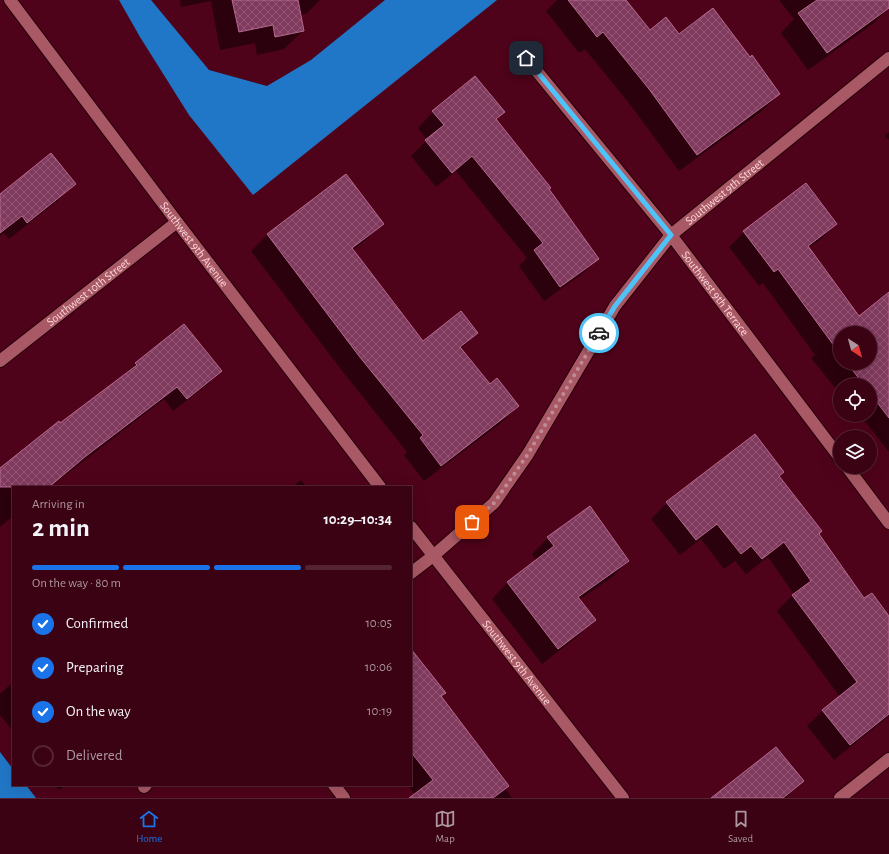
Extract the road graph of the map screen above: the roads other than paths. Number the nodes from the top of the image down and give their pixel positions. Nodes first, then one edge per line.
1 (10, 0) edge
2 (526, 58) dead end
3 (889, 58) edge
4 (177, 222) junction
5 (671, 235) junction
6 (0, 360) edge
7 (833, 449) edge
8 (852, 474) edge
9 (379, 486) edge
10 (889, 523) edge
11 (412, 528) edge
12 (433, 556) junction
13 (412, 572) edge
14 (889, 758) edge
15 (335, 786) edge
16 (344, 798) edge
17 (623, 798) edge
18 (840, 798) edge

1 - 4 street, Southwest 9th Avenue
2 - 5 street, Southwest 9th Terrace
3 - 5 street, Southwest 9th Street
4 - 6 street, Southwest 10th Street
4 - 9 street, Southwest 9th Avenue
5 - 7 street, Southwest 9th Terrace
5 - 12 street, Southwest 9th Street
8 - 10 street
11 - 12 street, Southwest 9th Avenue
12 - 13 street, Southwest 9th Street
12 - 17 street, Southwest 9th Avenue
14 - 18 street
15 - 16 street

